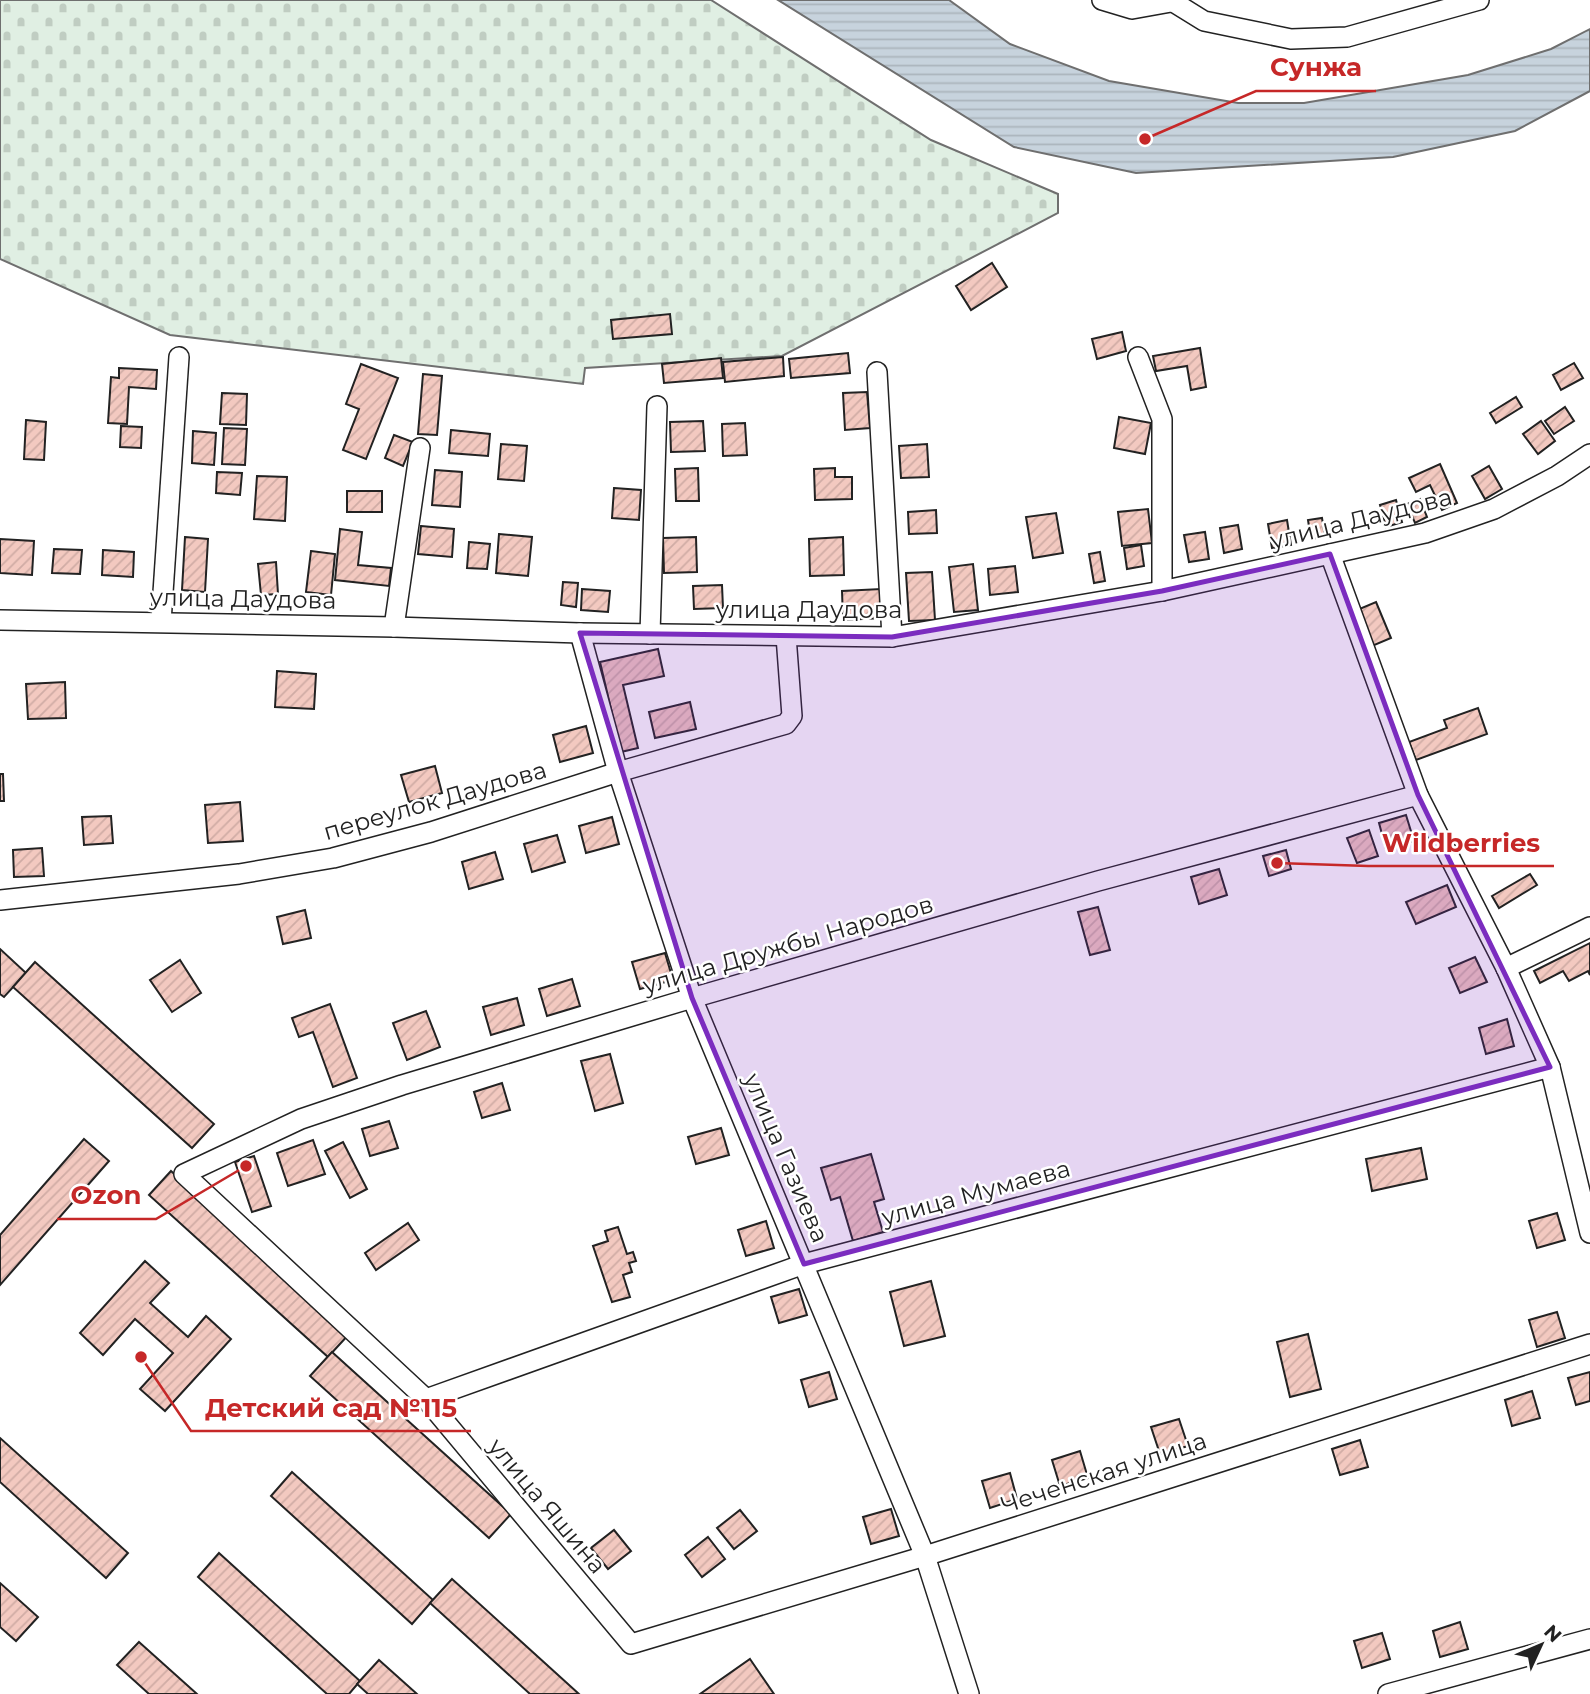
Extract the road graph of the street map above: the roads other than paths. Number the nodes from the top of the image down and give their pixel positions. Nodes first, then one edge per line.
1 (1102, 0) edge
2 (1479, 0) edge
3 (1171, 1) edge
4 (179, 357) dead end
5 (1138, 357) dead end
6 (877, 372) dead end
7 (657, 406) dead end
8 (420, 448) dead end
9 (1590, 454) edge
10 (1330, 554) junction
11 (1162, 591) junction
12 (0, 620) edge
13 (161, 622) junction
14 (394, 627) junction
15 (580, 633) junction
16 (650, 634) junction
17 (786, 636) junction
18 (892, 637) junction
19 (618, 772) junction
20 (1418, 795) junction
21 (0, 900) edge
22 (1590, 927) edge
23 (1506, 968) junction
24 (692, 998) junction
25 (1550, 1067) junction
26 (184, 1174) joint
27 (1590, 1233) edge
28 (804, 1264) junction
29 (1590, 1344) edge
30 (426, 1399) junction
31 (925, 1556) junction
32 (1590, 1639) edge
33 (631, 1644) joint
34 (969, 1694) edge
35 (1388, 1694) edge

1 - 3 street
2 - 3 street
4 - 13 street
5 - 11 street
6 - 18 street
7 - 16 street
8 - 14 street
9 - 10 street, улица Даудова
10 - 11 street, улица Даудова
10 - 20 street
11 - 18 street, улица Даудова
12 - 13 street, улица Даудова
13 - 14 street, улица Даудова
14 - 15 street, улица Даудова
15 - 16 street, улица Даудова
15 - 19 street, улица Газиева
16 - 17 street, улица Даудова
17 - 18 street, улица Даудова
17 - 19 street, переулок Даудова
19 - 21 street, переулок Даудова
19 - 24 street, улица Газиева
20 - 23 street
20 - 24 street, улица Дружбы Народов
22 - 23 street
23 - 25 street
24 - 26 street, улица Дружбы Народов
24 - 28 street, улица Газиева
25 - 27 street
25 - 28 street, улица Мумаева
26 - 30 street, улица Яшина
28 - 30 street, улица Мумаева
28 - 31 street, улица Газиева
29 - 31 street, Чеченская улица
30 - 33 street, улица Яшина
31 - 33 street, Чеченская улица
31 - 34 street, улица Газиева
32 - 35 street

